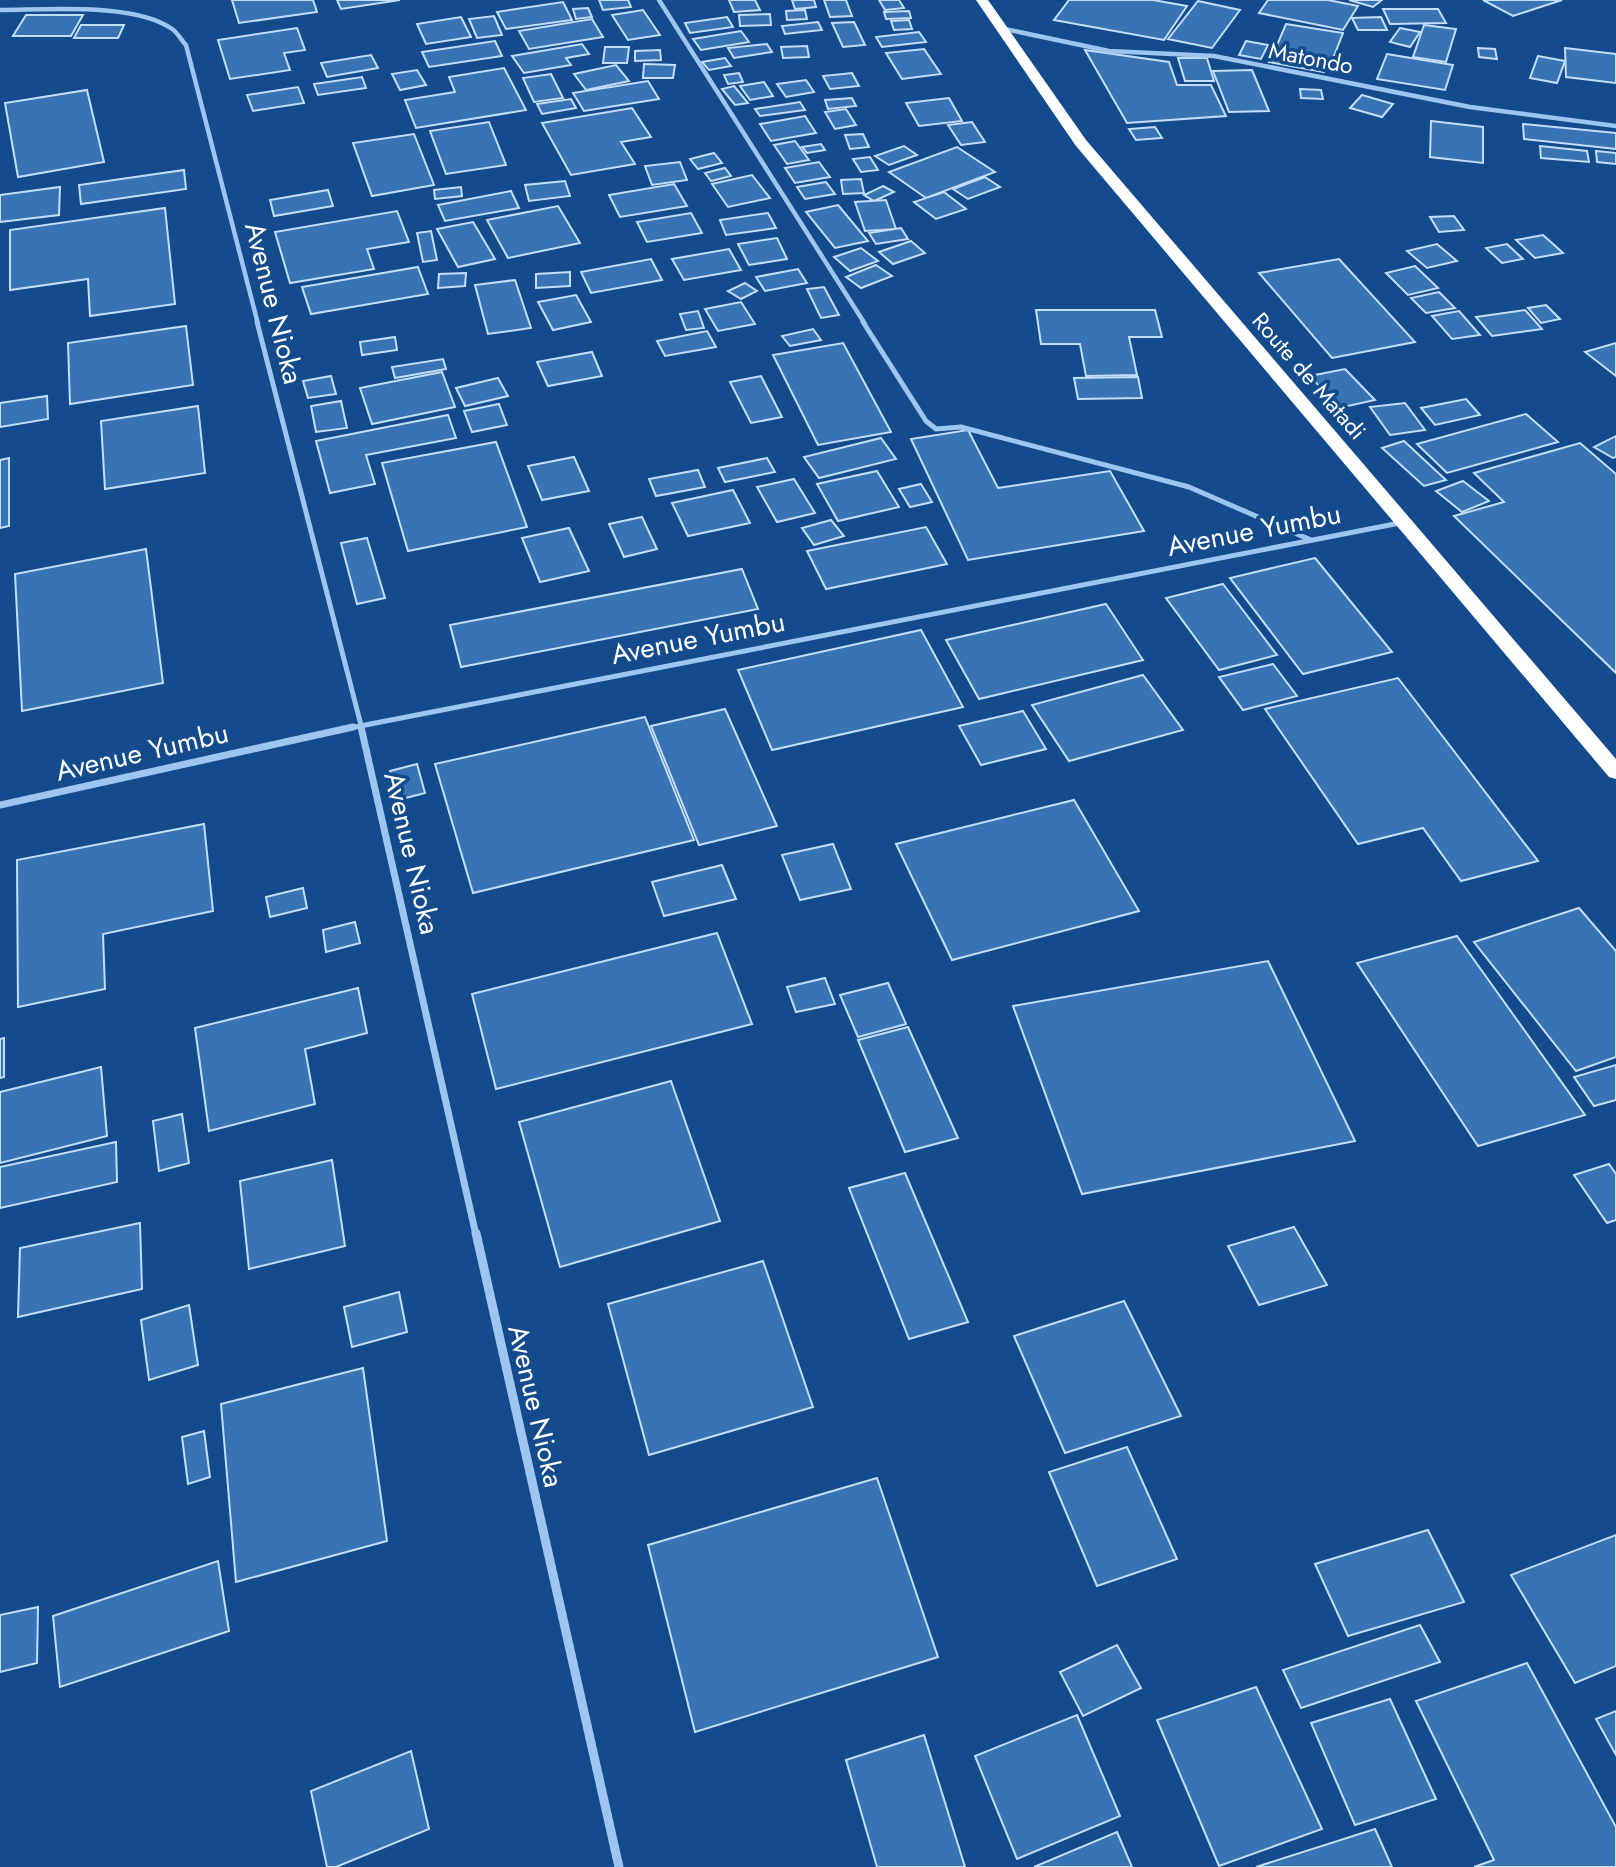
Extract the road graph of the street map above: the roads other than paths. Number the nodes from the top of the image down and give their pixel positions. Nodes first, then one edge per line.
1 (659, 0) edge
2 (982, 0) edge
3 (0, 10) edge
4 (999, 28) junction
5 (1616, 126) edge
6 (1405, 522) junction
7 (1311, 540) junction
8 (361, 725) junction
9 (1616, 772) edge
10 (0, 806) edge
11 (618, 1867) edge

1 - 7 street
2 - 4 highway, Route de Matadi
3 - 8 street, Avenue Nioka
4 - 5 street, Matondo
4 - 6 highway, Route de Matadi
6 - 7 street, Avenue Yumbu
6 - 9 highway, Route de Matadi
7 - 8 street, Avenue Yumbu
8 - 10 street, Avenue Yumbu
8 - 11 street, Avenue Nioka

